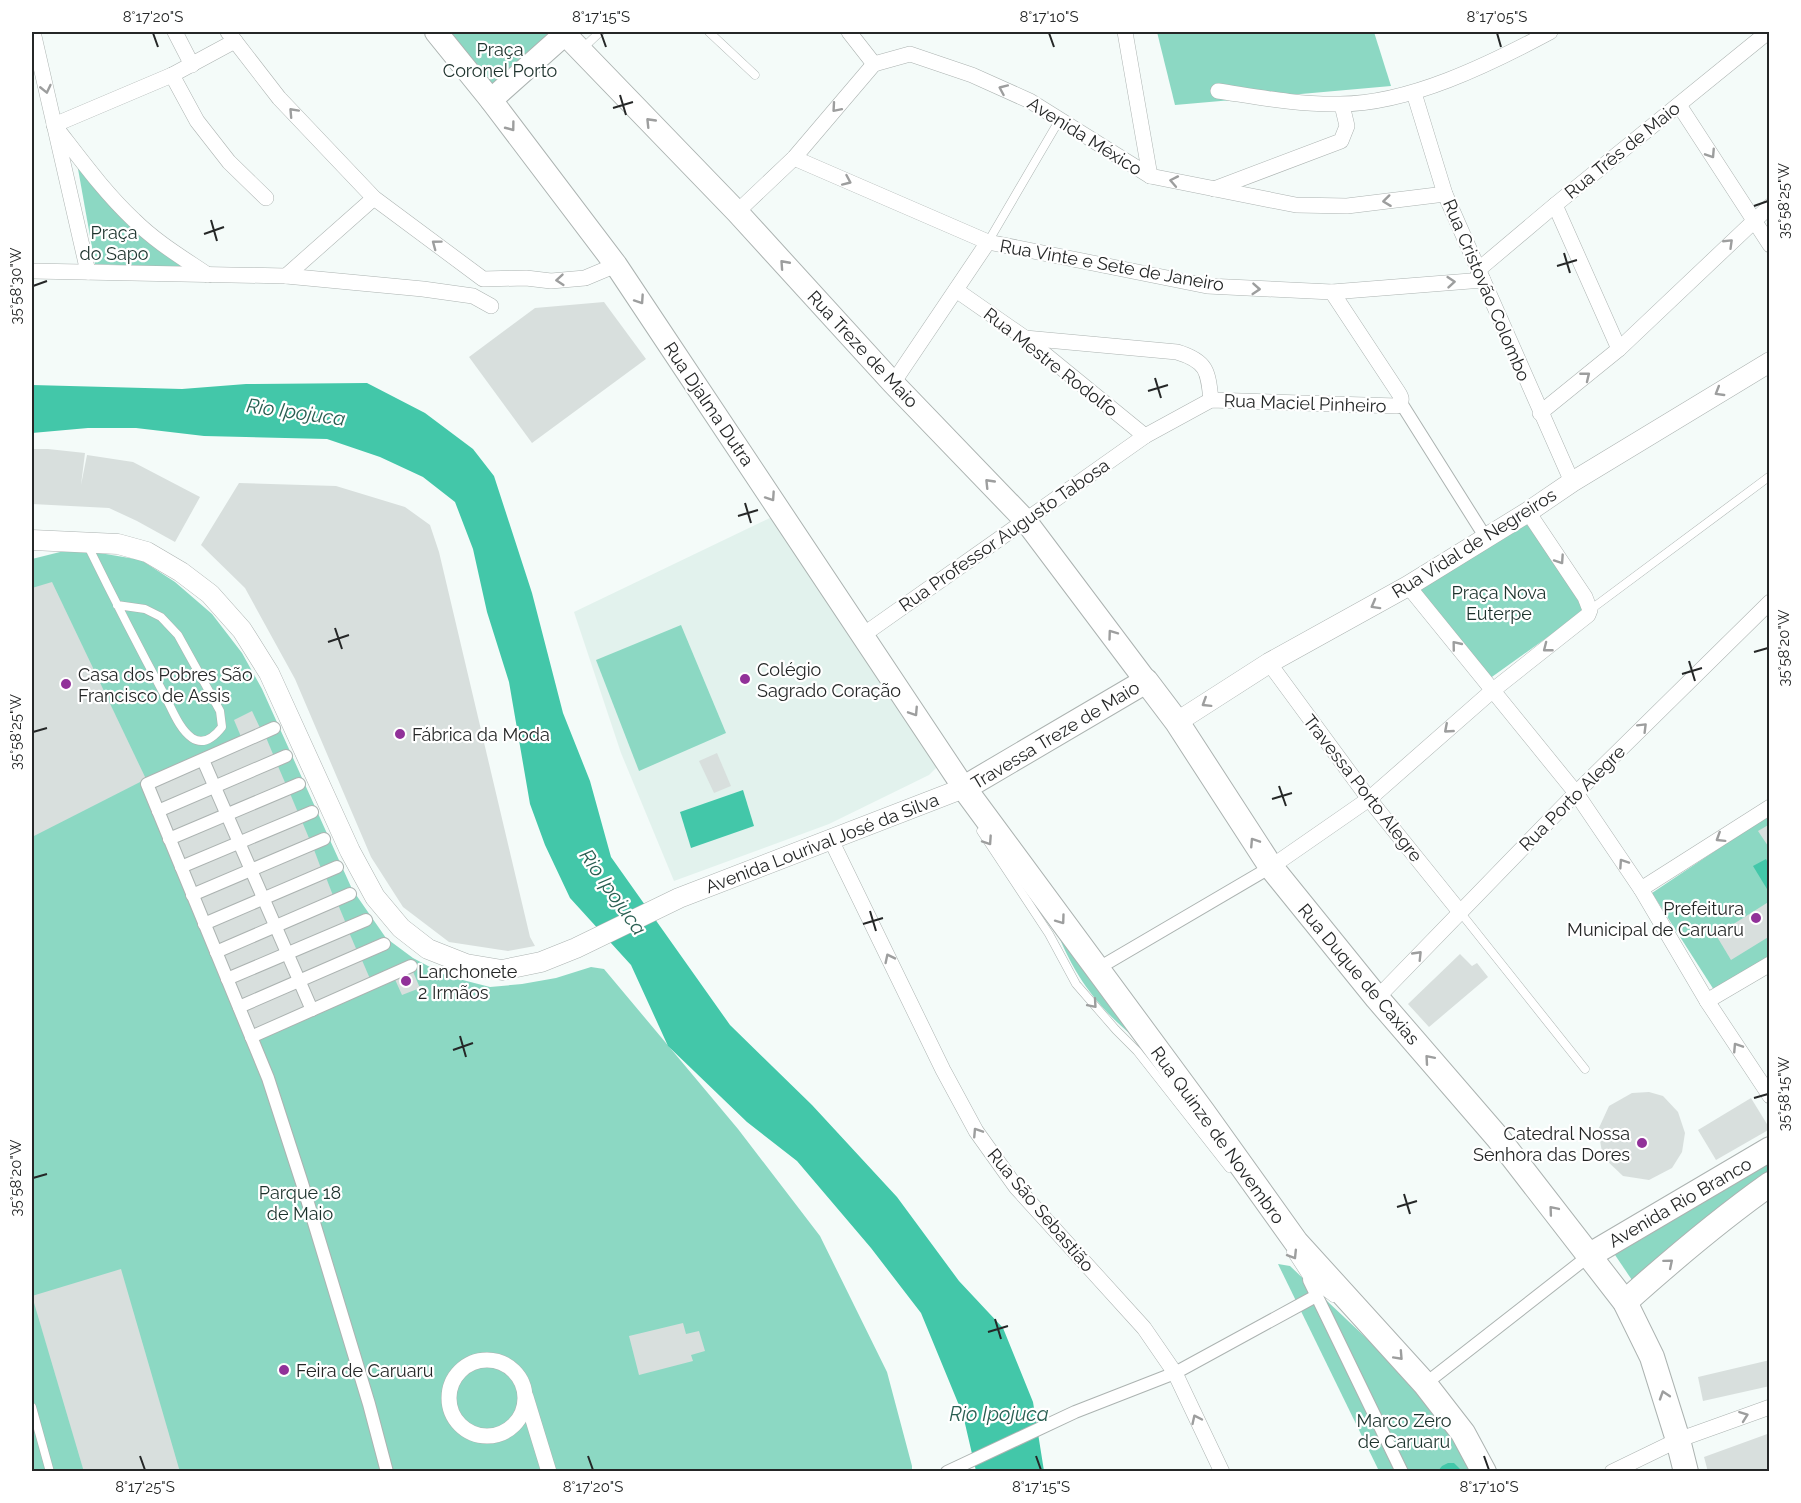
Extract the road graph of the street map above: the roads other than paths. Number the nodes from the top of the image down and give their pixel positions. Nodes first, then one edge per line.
1 (33, 32) edge
2 (175, 32) edge
3 (436, 32) edge
4 (600, 32) edge
5 (709, 32) edge
6 (849, 32) edge
7 (1125, 32) edge
8 (1550, 32) edge
9 (1768, 32) edge
10 (232, 36) edge
11 (570, 38) edge
12 (874, 63) junction
13 (192, 65) junction
14 (172, 75) junction
15 (755, 75) dead end
16 (1218, 91) dead end
17 (1414, 93) junction
18 (491, 100) junction
19 (1342, 105) junction
20 (1679, 105) junction
21 (1060, 119) junction
22 (54, 125) junction
23 (794, 158) junction
24 (1150, 176) junction
25 (1215, 189) junction
26 (1445, 194) junction
27 (266, 198) dead end
28 (374, 198) junction
29 (1555, 205) junction
30 (1770, 207) edge
31 (737, 212) junction
32 (1753, 220) junction
33 (988, 242) junction
34 (1770, 245) edge
35 (616, 265) junction
36 (32, 270) edge
37 (88, 272) junction
38 (208, 275) junction
39 (1480, 275) junction
40 (286, 276) junction
41 (956, 290) junction
42 (1332, 292) junction
43 (491, 306) dead end
44 (1025, 338) junction
45 (1619, 349) junction
46 (1770, 362) edge
47 (893, 383) junction
48 (1211, 400) junction
49 (1401, 403) junction
50 (1540, 413) junction
51 (1145, 436) junction
52 (1770, 476) edge
53 (1572, 482) junction
54 (1528, 512) junction
55 (1025, 520) junction
56 (1486, 538) junction
57 (32, 540) edge
58 (63, 541) junction
59 (86, 542) junction
60 (32, 549) edge
61 (1408, 586) junction
62 (1770, 602) edge
63 (117, 605) junction
64 (1590, 610) junction
65 (863, 635) junction
66 (1269, 663) junction
67 (1146, 681) junction
68 (1492, 691) junction
69 (1177, 722) junction
70 (274, 728) dead end
71 (286, 756) dead end
72 (203, 760) junction
73 (299, 784) dead end
74 (215, 787) junction
75 (1576, 792) junction
76 (960, 794) junction
77 (1369, 799) junction
78 (1770, 807) edge
79 (158, 811) junction
80 (312, 812) dead end
81 (227, 815) junction
82 (974, 820) dead end
83 (169, 839) junction
84 (324, 839) dead end
85 (831, 840) junction
86 (239, 843) junction
87 (181, 867) junction
88 (337, 867) dead end
89 (1271, 867) junction
90 (251, 870) junction
91 (1641, 889) junction
92 (350, 894) dead end
93 (192, 895) junction
94 (263, 898) junction
95 (1460, 912) junction
96 (366, 920) dead end
97 (204, 924) junction
98 (275, 927) junction
99 (384, 944) dead end
100 (216, 952) junction
101 (286, 954) junction
102 (1770, 964) edge
103 (411, 966) dead end
104 (1097, 969) junction
105 (227, 979) junction
106 (298, 982) junction
107 (1377, 998) junction
108 (1707, 1001) junction
109 (239, 1007) junction
110 (312, 1010) junction
111 (251, 1037) junction
112 (1584, 1069) dead end
113 (1770, 1096) edge
114 (1770, 1149) edge
115 (1234, 1174) dead end
116 (1770, 1184) edge
117 (1286, 1243) dead end
118 (1590, 1255) junction
119 (1309, 1280) junction
120 (1316, 1296) junction
121 (1625, 1302) junction
122 (1370, 1324) junction
123 (1175, 1374) junction
124 (1425, 1384) junction
125 (525, 1393) junction
126 (32, 1407) edge
127 (1770, 1407) edge
128 (1678, 1440) junction
129 (50, 1472) edge
130 (387, 1472) edge
131 (549, 1472) edge
132 (947, 1472) edge
133 (1222, 1472) edge
134 (1402, 1472) edge
135 (1484, 1472) edge
136 (1612, 1472) edge
137 (1686, 1472) edge

1 -> 22 street
2 - 13 street
3 - 18 main road, Rua Djalma Dutra
4 - 11 lane
5 - 15 lane
6 - 12 street
7 - 24 street
8 - 17 street
9 - 20 street, Rua Três de Maio
10 - 13 street
28 -> 10 street
11 - 18 main road
31 -> 11 main road, Rua Treze de Maio
21 -> 12 street, Avenida México
12 -> 23 street
13 - 14 street
14 - 22 street
14 - 27 street
16 - 19 street
17 - 19 street
17 - 26 street, Rua Cristovão Colombo
18 -> 35 main road, Rua Djalma Dutra
19 - 25 street
20 - 29 street, Rua Três de Maio
20 -> 32 street
21 - 24 street, Avenida México
21 - 33 lane
22 - 37 street
22 - 38 street
23 - 31 street
23 -> 33 street, Rua Vinte e Sete de Janeiro
25 -> 24 street, Avenida México
26 -> 25 street, Avenida México
26 - 39 street, Rua Cristovão Colombo
35 -> 28 street
28 - 40 street
29 - 39 street, Rua Três de Maio
29 - 45 street
30 - 32 street
47 -> 31 main road, Rua Treze de Maio
32 - 34 street
45 -> 32 street
33 - 41 street
33 -> 42 street, Rua Vinte e Sete de Janeiro
35 -> 65 main road, Rua Djalma Dutra
36 - 37 street
37 - 38 street
38 - 40 street
42 -> 39 street, Rua Vinte e Sete de Janeiro
39 - 50 street, Rua Cristovão Colombo
40 - 43 street
41 - 44 street, Rua Mestre Rodolfo
41 - 47 street
42 - 49 street
44 - 48 street
44 - 51 street, Rua Mestre Rodolfo
50 -> 45 street
46 -> 53 street, Rua Vidal de Negreiros
55 -> 47 main road, Rua Treze de Maio
48 - 49 street, Rua Maciel Pinheiro
48 - 51 street, Rua Maciel Pinheiro
49 - 56 street
50 - 53 street, Rua Cristovão Colombo
51 - 55 street, Rua Professor Augusto Tabosa
52 - 64 lane
53 - 54 street, Rua Vidal de Negreiros
54 - 56 street, Rua Vidal de Negreiros
54 -> 64 street
55 - 65 street, Rua Professor Augusto Tabosa
67 -> 55 main road, Rua Treze de Maio
56 - 61 street, Rua Vidal de Negreiros
57 - 58 street
58 - 59 street
58 - 60 street
59 - 63 lane
59 - 85 street, Avenida Lourival José da Silva
61 -> 66 street, Rua Vidal de Negreiros
68 -> 61 street
75 -> 62 street, Rua Porto Alegre
63 - 63 lane
64 -> 68 street
65 -> 76 main road, Rua Djalma Dutra
66 -> 69 street, Rua Vidal de Negreiros
66 - 77 street, Travessa Porto Alegre
67 - 69 main road, Rua Duque de Caxias
67 - 76 main road, Travessa Treze de Maio
68 - 75 street
68 -> 77 street
89 -> 69 main road, Rua Duque de Caxias
70 - 72 street
71 - 74 street
72 - 74 street
72 - 79 street
73 - 81 street
74 - 79 street
74 - 81 street
91 -> 75 street
75 - 95 street, Rua Porto Alegre
76 - 85 street, Avenida Lourival José da Silva
76 -> 104 main road, Rua Quinze de Novembro
77 - 89 street
77 - 95 street, Travessa Porto Alegre
78 -> 91 street
79 - 83 street
80 - 86 street
81 - 83 street
81 - 86 street
82 -> 115 lane
83 - 87 street
84 - 90 street
123 -> 85 street, Rua São Sebastião
86 - 87 street
86 - 90 street
87 - 93 street
88 - 94 street
89 - 104 street
89 - 107 main road, Rua Duque de Caxias
90 - 93 street
90 - 94 street
91 - 108 street
92 - 98 street
93 - 97 street
94 - 97 street
94 - 98 street
107 -> 95 street, Rua Porto Alegre
95 - 112 lane
96 - 101 street
97 - 100 street
98 - 100 street
98 - 101 street
99 - 106 street
100 - 105 street
101 - 105 street
101 - 106 street
102 - 108 street
103 - 110 street
104 - 122 main road, Rua Quinze de Novembro
105 - 109 street
106 - 109 street
106 - 110 street
118 -> 107 main road, Rua Duque de Caxias
113 -> 108 street
109 - 111 street
110 - 111 street
111 - 130 street
114 - 118 main road, Avenida Rio Branco
121 -> 116 main road, Avenida Rio Branco
117 -> 119 lane
118 - 121 main road, Rua Duque de Caxias
118 - 124 street
119 - 120 street
119 - 122 lane
120 - 123 street
120 - 134 street
128 -> 121 main road, Rua Duque de Caxias
122 -> 124 main road, Rua Quinze de Novembro
123 - 132 street
133 -> 123 street, Rua São Sebastião
124 - 135 main road, Rua Quinze de Novembro
125 - 125 street
125 - 131 street
126 - 129 lane
128 -> 127 street
128 - 136 street
128 - 137 main road, Rua Duque de Caxias

